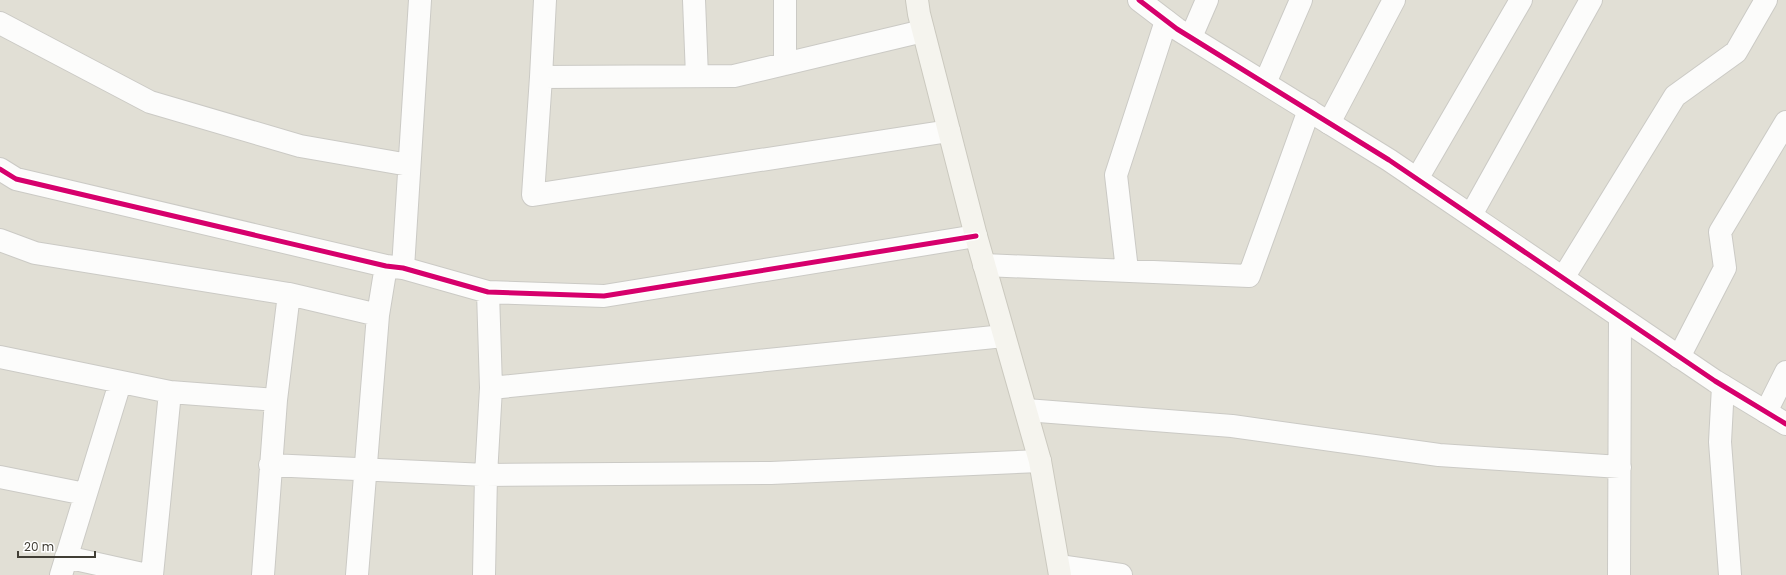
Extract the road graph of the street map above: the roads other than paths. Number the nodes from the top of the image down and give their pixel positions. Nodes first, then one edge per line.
1 (420, 0) edge
2 (545, 0) edge
3 (694, 0) edge
4 (785, 0) edge
5 (917, 0) edge
6 (1139, 0) edge
7 (1207, 0) edge
8 (1301, 0) edge
9 (1394, 0) edge
10 (1521, 0) edge
11 (1591, 0) edge
12 (1766, 0) edge
13 (1166, 20) junction
14 (0, 23) edge
15 (923, 31) junction
16 (1191, 37) junction
17 (785, 64) junction
18 (697, 76) junction
19 (541, 77) junction
20 (1265, 83) junction
21 (1309, 110) junction
22 (1786, 122) edge
23 (1328, 123) junction
24 (949, 131) junction
25 (409, 165) junction
26 (0, 169) edge
27 (1417, 179) junction
28 (1471, 215) junction
29 (976, 236) junction
30 (0, 240) edge
31 (984, 265) junction
32 (394, 267) junction
33 (1127, 270) junction
34 (1563, 278) junction
35 (488, 292) junction
36 (289, 294) junction
37 (378, 315) junction
38 (1620, 317) junction
39 (1004, 336) junction
40 (0, 357) edge
41 (1679, 357) junction
42 (1786, 372) edge
43 (120, 383) junction
44 (1723, 386) junction
45 (491, 388) junction
46 (170, 392) junction
47 (276, 400) junction
48 (1026, 410) junction
49 (1766, 412) junction
50 (1786, 424) edge
51 (1040, 461) junction
52 (270, 465) junction
53 (1620, 467) junction
54 (366, 470) junction
55 (486, 475) junction
56 (0, 477) edge
57 (85, 494) junction
58 (63, 566) edge
59 (1059, 570) edge
60 (147, 575) edge
61 (152, 575) edge
62 (263, 575) edge
63 (357, 575) edge
64 (484, 575) edge
65 (1121, 575) edge
66 (1620, 575) edge
67 (1730, 575) edge

1 - 25 street
2 - 19 street
3 - 18 street
4 - 17 street
5 - 15 main road
6 - 13 street
7 - 16 street
8 - 20 street
9 - 23 street
10 - 27 street
11 - 28 street
12 - 34 street
13 - 16 street
13 - 33 street
14 - 25 street
15 - 17 street
15 - 24 main road
16 - 20 street
17 - 18 street
18 - 19 street
19 - 24 street
20 - 21 street
21 - 23 street
21 - 33 street
22 - 41 street
23 - 27 street
24 - 29 main road
25 - 32 street
26 - 32 street
27 - 28 street
28 - 34 street
29 - 31 main road
29 - 35 street
30 - 36 street
31 - 33 street
31 - 39 main road
32 - 35 street
32 - 37 street
34 - 38 street
35 - 45 street
36 - 37 street
36 - 47 street
37 - 54 street
38 - 41 street
38 - 53 street
39 - 45 street
39 - 48 main road
40 - 43 street
41 - 44 street
42 - 49 street
43 - 46 street
43 - 57 street
44 - 49 street
44 - 67 street
45 - 55 street
46 - 47 street
46 - 61 street
47 - 52 street
48 - 51 main road
48 - 53 street
49 - 50 street
51 - 55 street
51 - 59 main road
52 - 54 street
52 - 62 street
53 - 66 street
54 - 55 street
54 - 63 street
55 - 64 street
56 - 57 street
57 - 58 street
58 - 60 street
59 - 65 street

